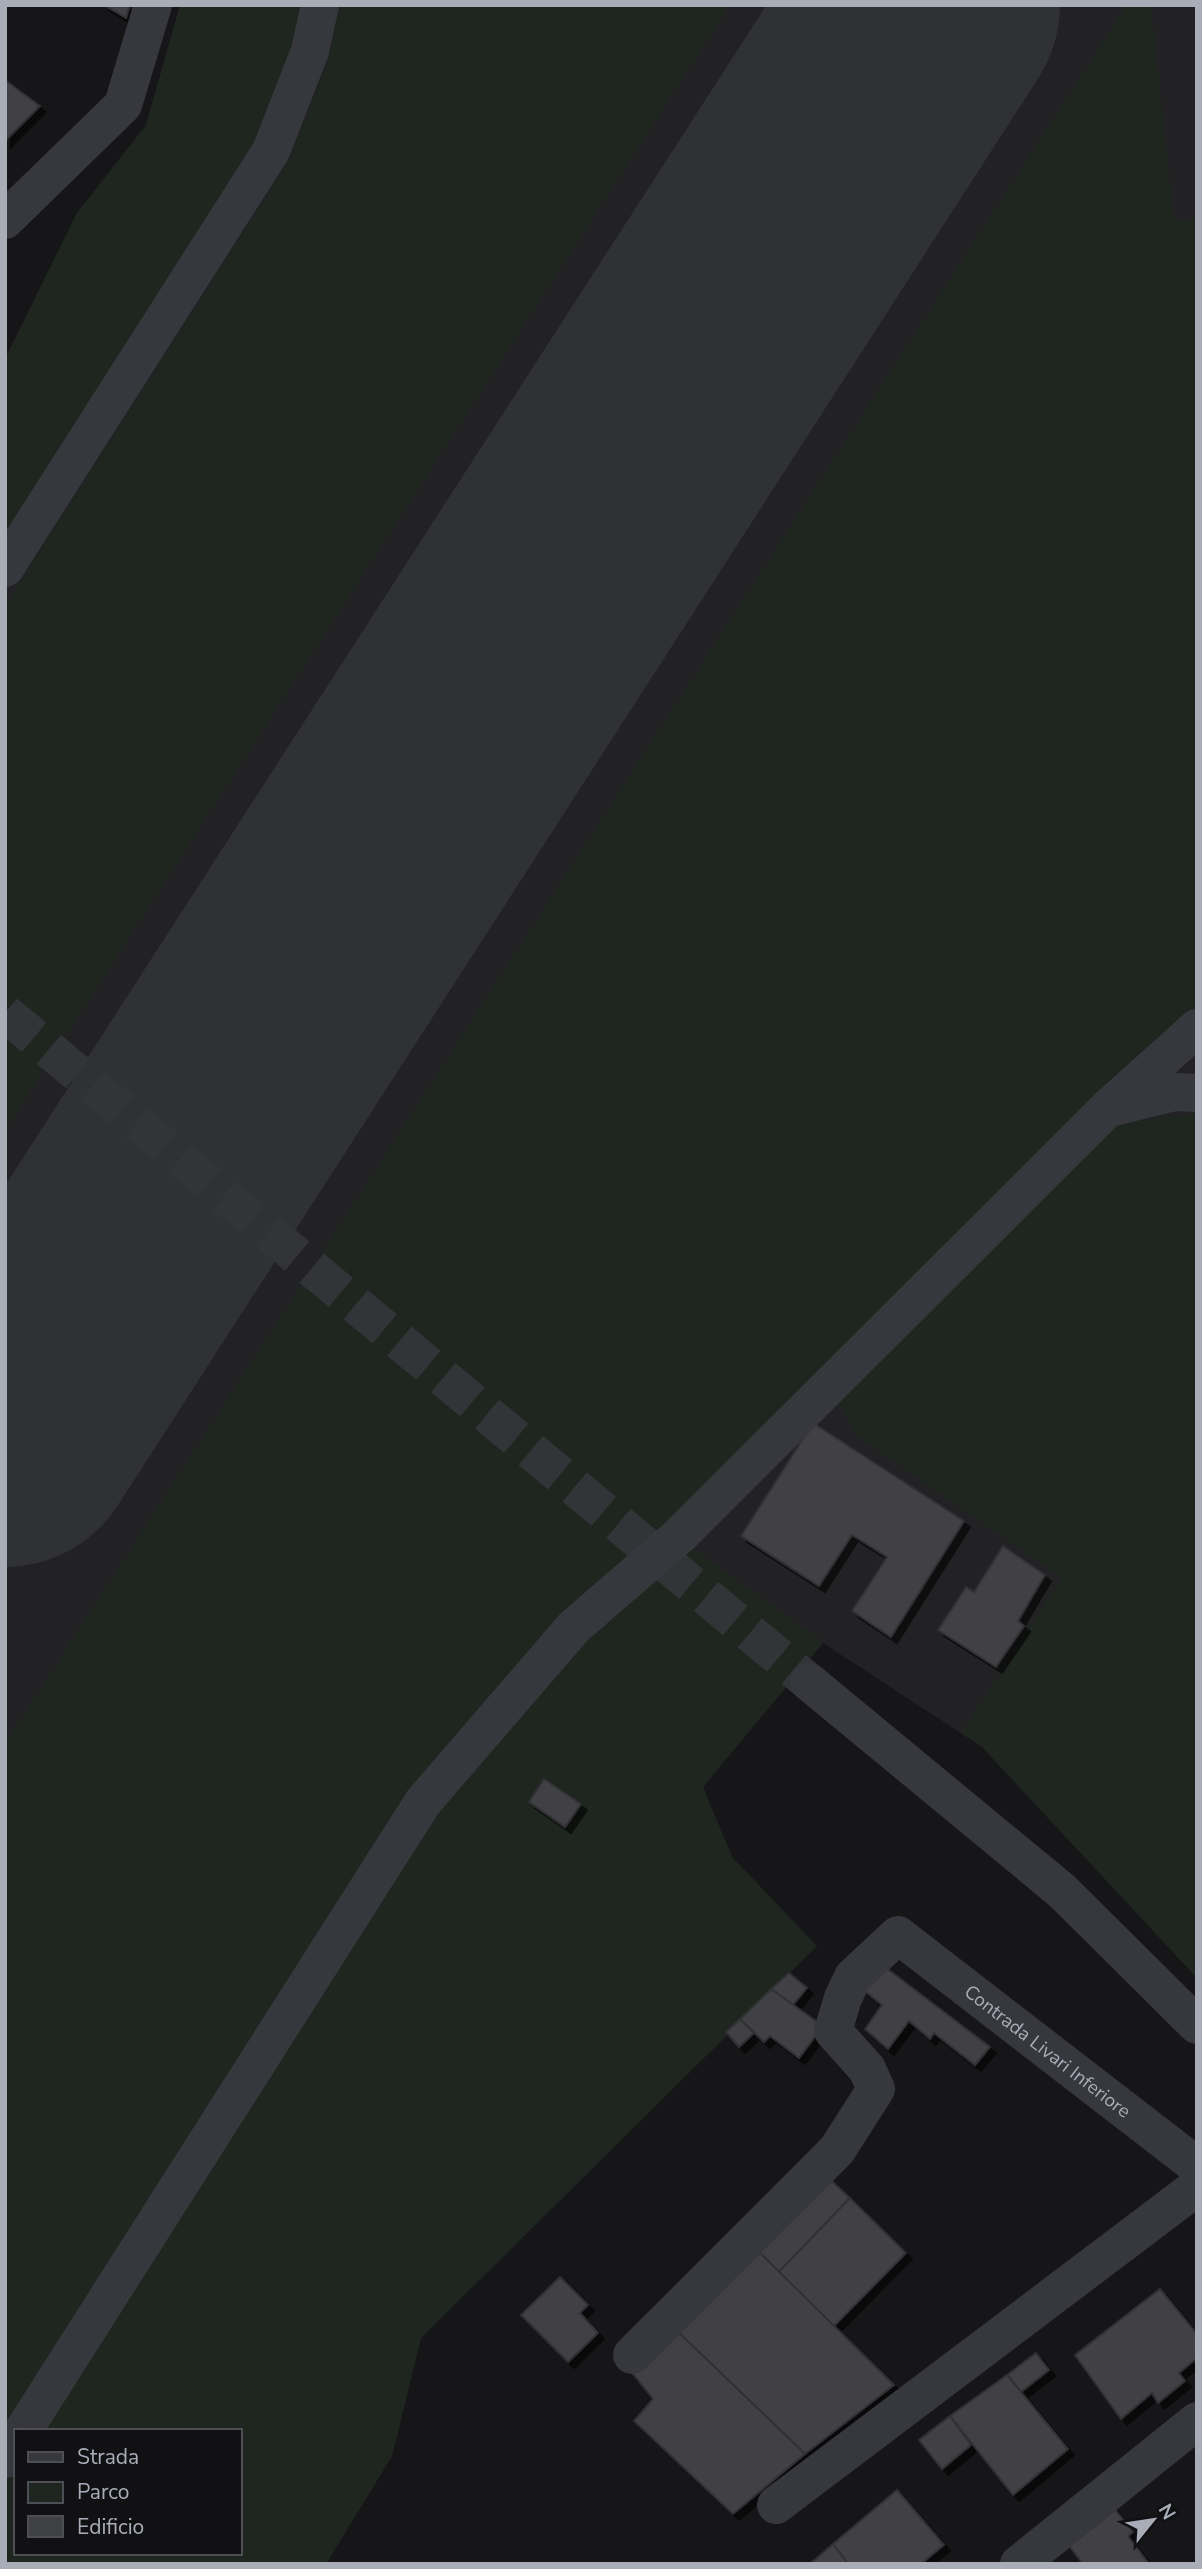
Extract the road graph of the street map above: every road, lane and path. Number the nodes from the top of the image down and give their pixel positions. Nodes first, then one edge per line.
1 (153, 5) edge
2 (320, 5) edge
3 (5, 220) edge
4 (5, 568) edge
5 (1197, 1028) edge
6 (1197, 1093) edge
7 (1108, 1108) junction
8 (809, 1682) tunnel mouth
9 (1197, 2025) edge
10 (1197, 2166) edge
11 (1197, 2187) edge
12 (632, 2355) dead end
13 (1197, 2421) edge
14 (24, 2429) edge
15 (776, 2505) dead end
16 (1019, 2564) edge

1 - 3 street
2 - 4 street
5 - 7 street
6 - 7 street
7 - 14 street
8 - 9 street
10 - 12 street, Contrada Livari Inferiore
11 - 15 street
13 - 16 street

